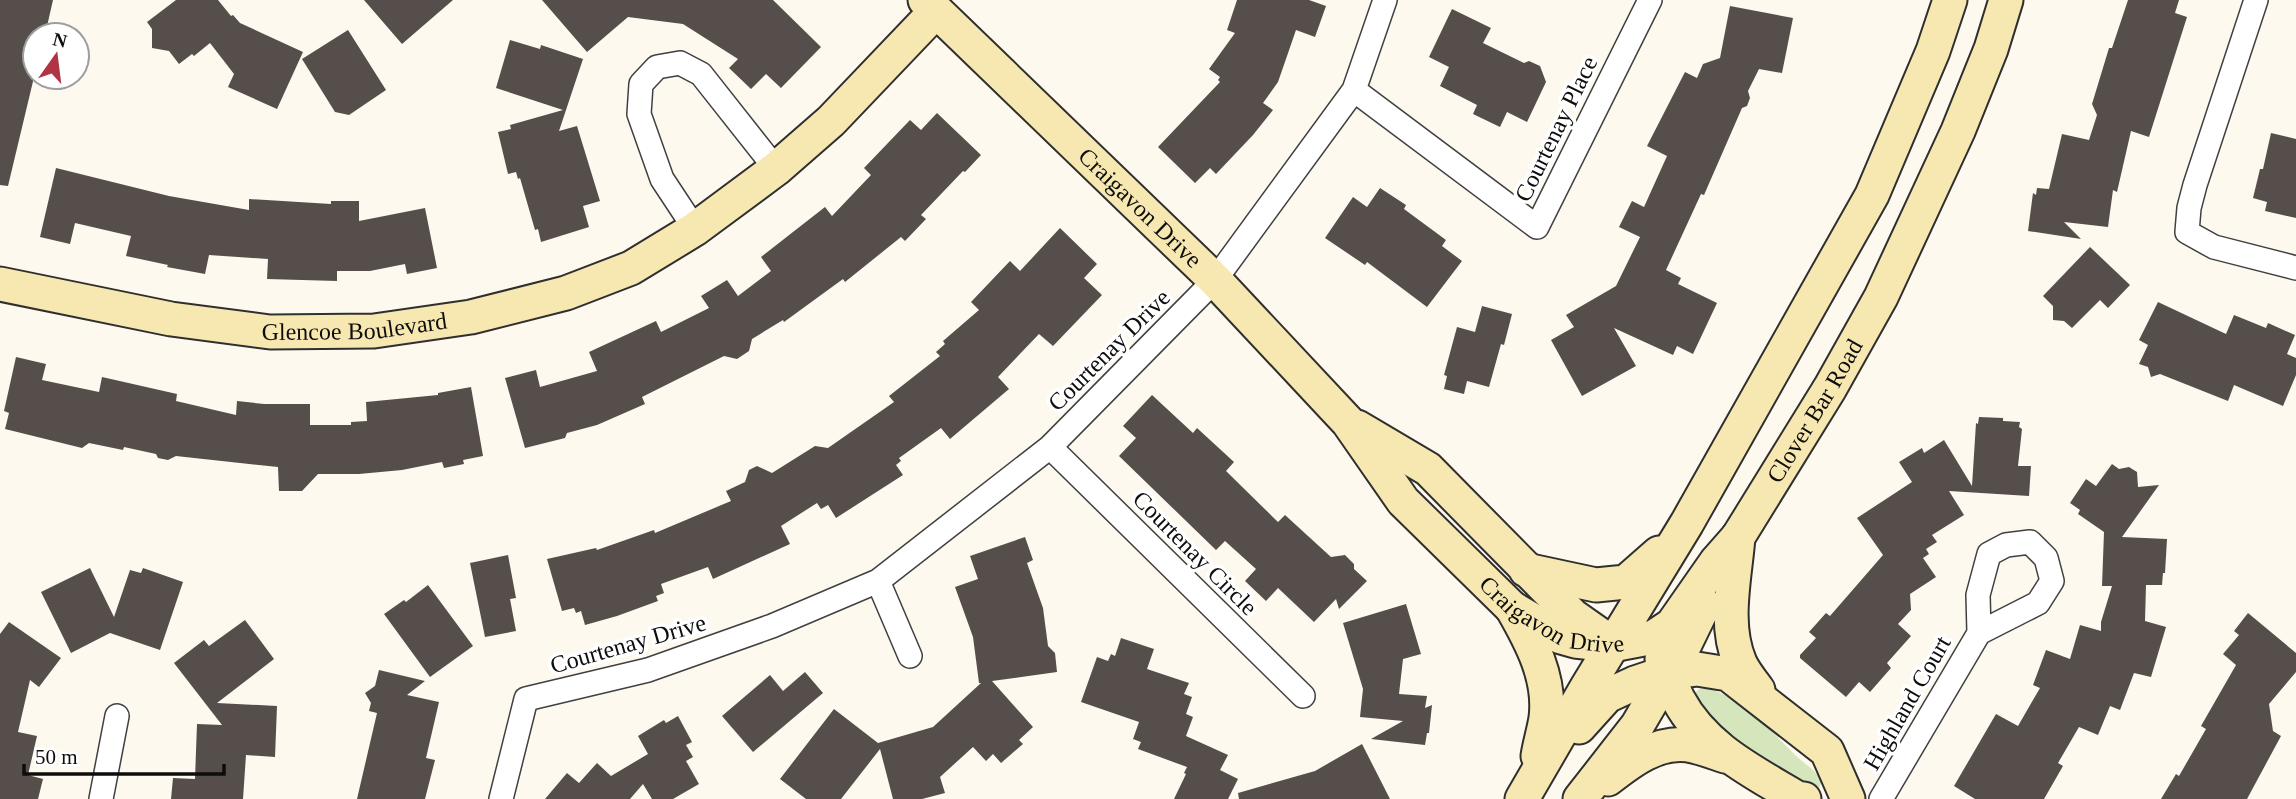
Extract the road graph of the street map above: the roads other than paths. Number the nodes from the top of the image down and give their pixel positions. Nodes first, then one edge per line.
1 (1385, 0) edge
2 (1650, 0) edge
3 (1950, 0) edge
4 (2006, 0) edge
5 (2256, 0) edge
6 (931, 5) edge
7 (1354, 90) junction
8 (776, 169) junction
9 (695, 229) junction
10 (2296, 268) edge
11 (1215, 280) junction
12 (0, 284) edge
13 (1348, 422) junction
14 (1050, 447) junction
15 (1687, 523) junction
16 (1738, 537) junction
17 (1526, 570) junction
18 (878, 581) junction
19 (1512, 608) junction
20 (1979, 633) dead end
21 (1654, 638) junction
22 (1612, 645) junction
23 (910, 656) dead end
24 (1668, 672) junction
25 (1626, 686) junction
26 (1303, 696) dead end
27 (1765, 701) junction
28 (117, 716) dead end
29 (1727, 757) junction
30 (1527, 791) edge
31 (101, 799) edge
32 (500, 799) edge
33 (1580, 799) edge
34 (1804, 799) edge
35 (1848, 799) edge
36 (1881, 799) edge

1 - 7 street, Courtenay Drive
2 - 7 street, Courtenay Place
3 - 15 main road
4 - 16 main road, Clover Bar Road
5 - 10 street
6 - 8 main road, Glencoe Boulevard
6 - 11 main road, Craigavon Drive
7 - 11 street, Courtenay Drive
8 - 9 main road, Glencoe Boulevard
8 - 9 street
9 - 12 main road, Glencoe Boulevard
11 - 13 main road, Craigavon Drive
11 - 14 street, Courtenay Drive
13 - 17 main road, Craigavon Drive
13 - 19 main road, Craigavon Drive
14 - 18 street, Courtenay Drive
14 - 26 street, Courtenay Circle
15 - 17 main road
15 - 21 main road
15 - 22 main road
16 - 21 main road
16 - 24 main road, Clover Bar Road
16 - 27 main road
17 - 22 main road, Craigavon Drive
18 - 23 street
18 - 32 street, Courtenay Drive
19 - 22 main road, Craigavon Drive
19 - 30 main road
20 - 36 street, Highland Court
21 - 22 main road
21 - 24 main road
22 - 25 main road
22 - 30 main road
24 - 25 main road
24 - 27 main road
24 - 29 main road
24 - 33 main road, Clover Bar Road
25 - 30 main road
25 - 33 main road
27 - 35 main road
28 - 31 street
29 - 33 main road
29 - 34 main road

